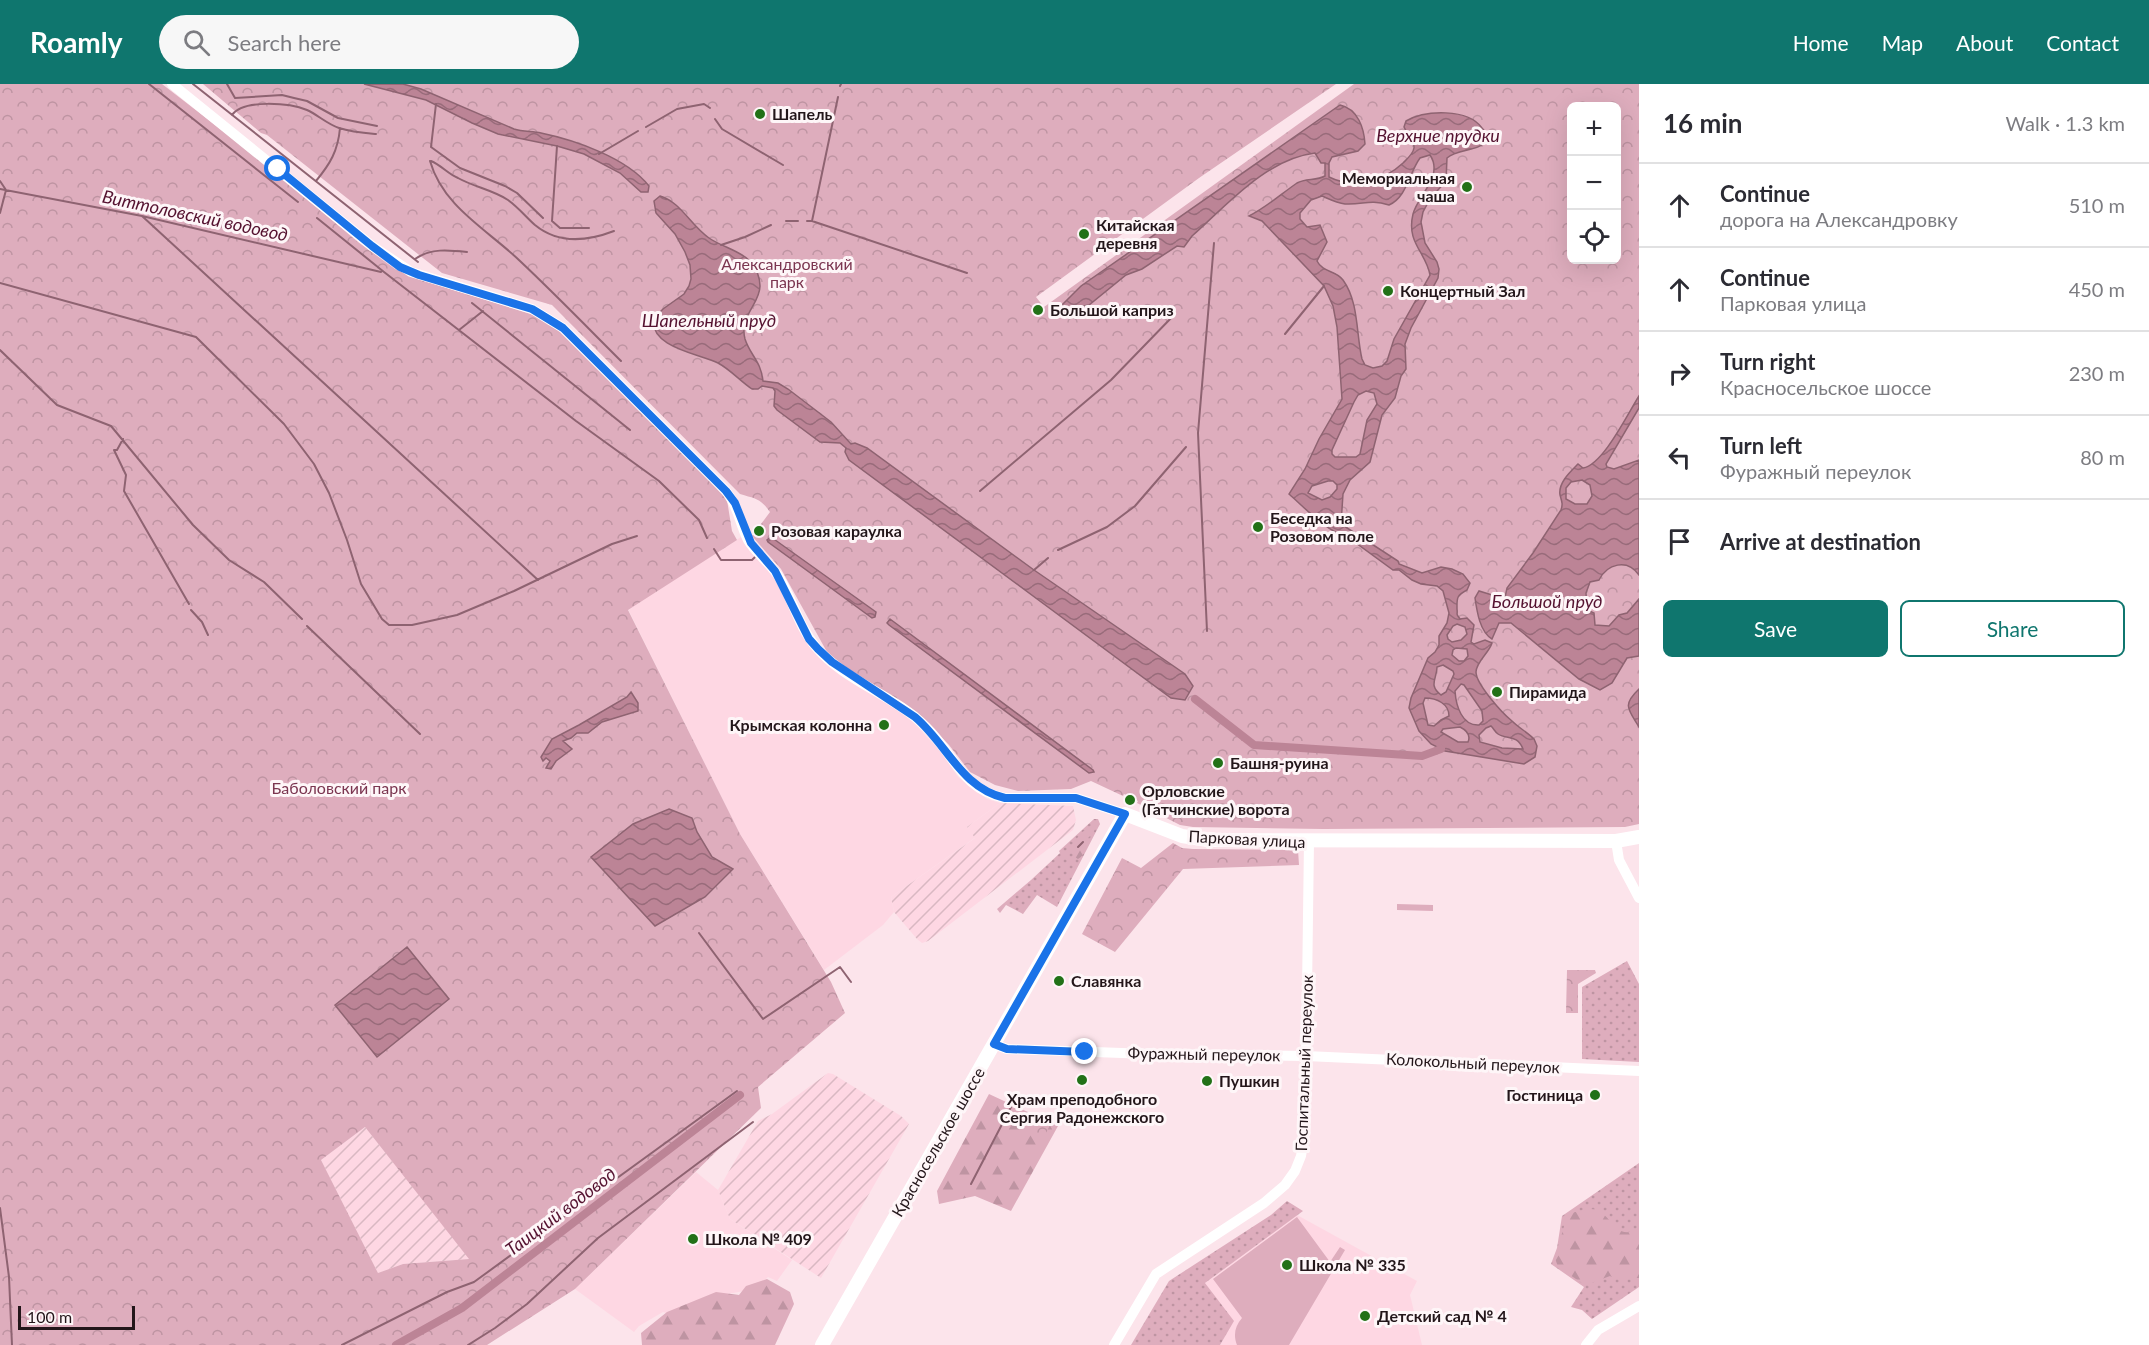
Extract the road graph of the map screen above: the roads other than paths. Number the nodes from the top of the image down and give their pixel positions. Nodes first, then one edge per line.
1 (172, 84) edge
2 (1125, 814) junction
3 (1639, 837) edge
4 (1309, 841) junction
5 (1616, 841) junction
6 (1639, 898) edge
7 (994, 1044) junction
8 (1306, 1056) junction
9 (1639, 1071) edge
10 (1639, 1306) edge
11 (822, 1345) edge
12 (1114, 1345) edge
13 (1586, 1345) edge

1 - 2 street, Парковая улица
2 - 4 main road, Парковая улица
2 - 7 main road, Красносельское шоссе
3 - 5 main road, Парковая улица
4 - 5 main road, Парковая улица
4 - 8 street, Госпитальный переулок
5 - 6 street
7 - 8 street, Фуражный переулок
7 - 11 main road, Красносельское шоссе
8 - 9 street, Колокольный переулок
8 - 12 street, Госпитальный переулок
10 - 13 street

